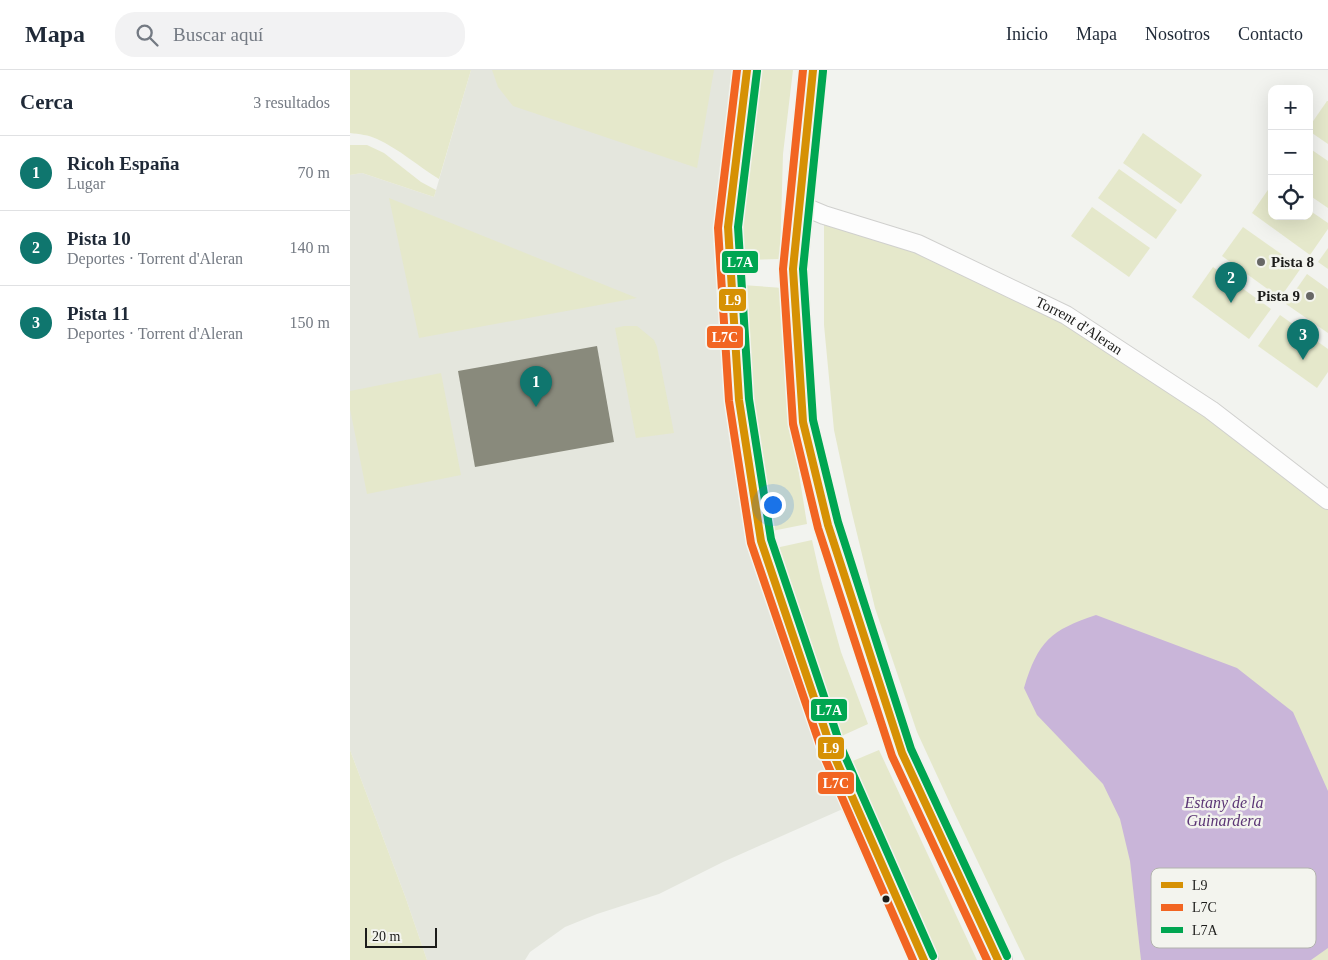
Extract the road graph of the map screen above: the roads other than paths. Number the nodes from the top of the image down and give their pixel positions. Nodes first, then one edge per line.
1 (747, 70) edge
2 (814, 70) edge
3 (800, 204) junction
4 (1328, 500) edge
5 (924, 960) edge
6 (998, 960) edge

1 - 5 street
2 - 3 street
3 - 4 street, Torrent d'Aleran
3 - 6 street

